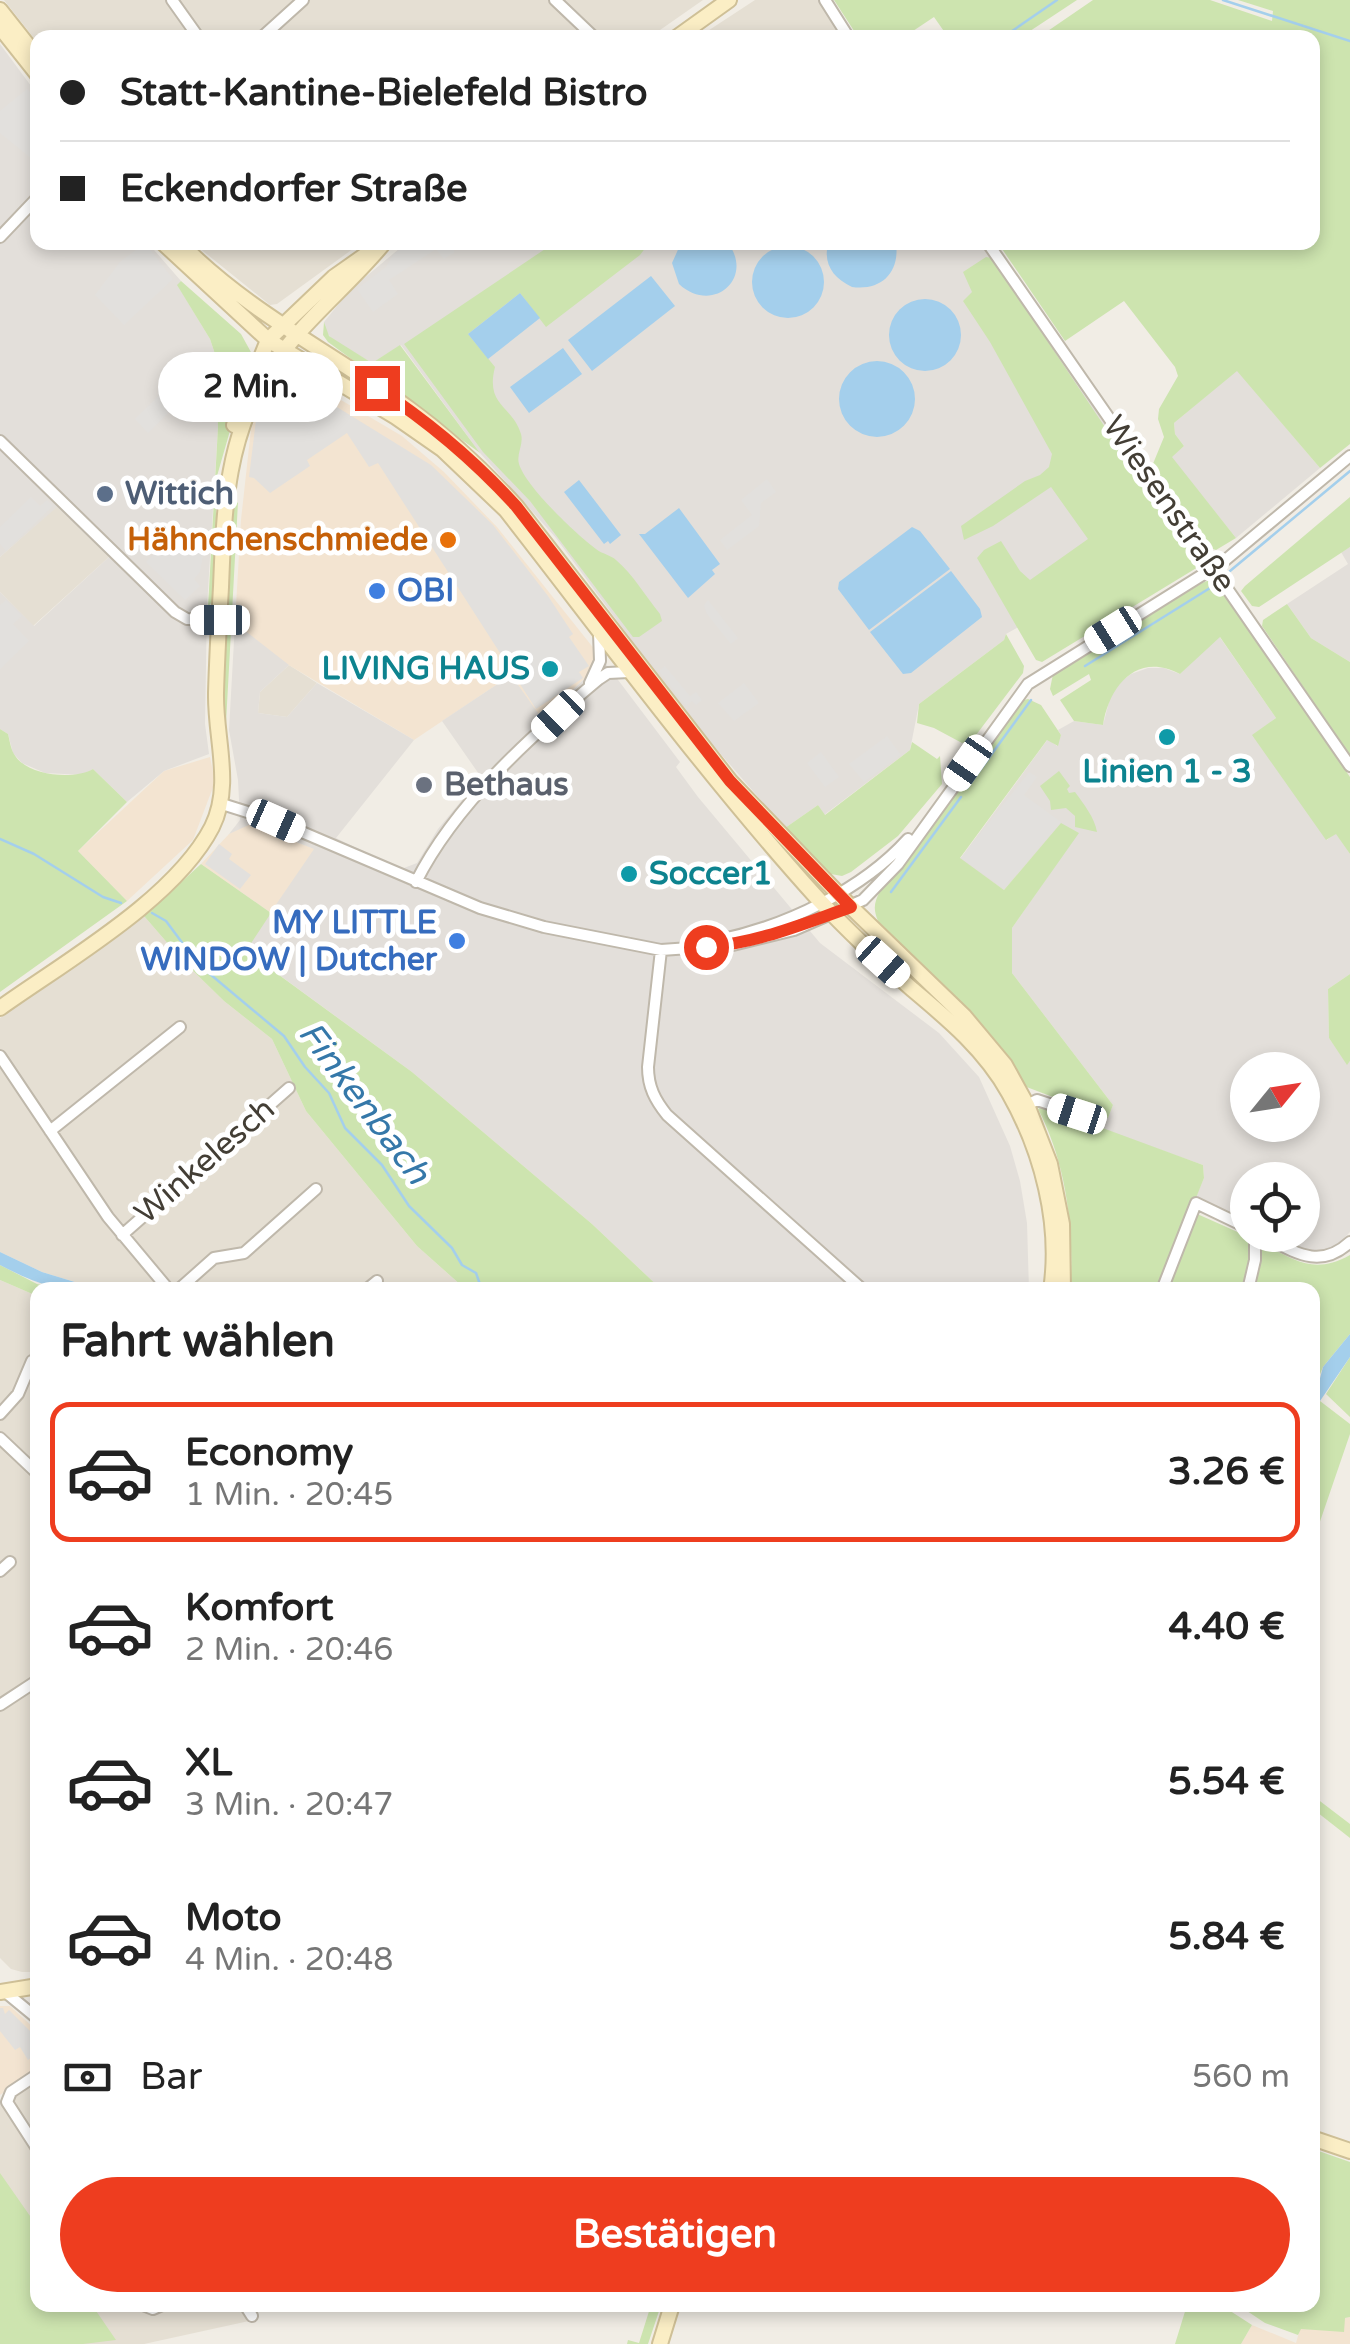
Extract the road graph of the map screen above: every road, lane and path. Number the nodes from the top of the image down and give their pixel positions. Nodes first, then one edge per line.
1 (172, 0) edge
2 (303, 0) edge
3 (555, 0) edge
4 (729, 0) edge
5 (825, 0) edge
6 (0, 10) edge
7 (0, 27) edge
8 (193, 30) edge
9 (270, 30) edge
10 (587, 30) edge
11 (687, 30) edge
12 (844, 30) edge
13 (30, 48) edge
14 (30, 65) edge
15 (30, 206) edge
16 (0, 238) edge
17 (171, 250) edge
18 (188, 250) edge
19 (375, 250) edge
20 (378, 250) edge
21 (993, 250) edge
22 (281, 324) junction
23 (297, 335) junction
24 (268, 340) junction
25 (285, 352) junction
26 (0, 441) edge
27 (1350, 456) edge
28 (226, 485) junction
29 (1214, 568) junction
30 (220, 620) junction
31 (599, 632) junction
32 (630, 672) junction
33 (584, 691) junction
34 (1350, 766) edge
35 (222, 804) junction
36 (932, 813) junction
37 (416, 882) junction
38 (840, 895) junction
39 (821, 902) junction
40 (851, 907) junction
41 (832, 914) junction
42 (678, 949) junction
43 (661, 950) junction
44 (0, 1008) edge
45 (180, 1027) dead end
46 (0, 1056) edge
47 (289, 1088) dead end
48 (1027, 1105) junction
49 (1077, 1114) dead end
50 (50, 1131) junction
51 (316, 1188) dead end
52 (1230, 1219) edge
53 (122, 1235) junction
54 (1350, 1242) edge
55 (1256, 1252) edge
56 (1294, 1252) edge
57 (162, 1282) edge
58 (187, 1282) edge
59 (854, 1282) edge
60 (1052, 1282) edge
61 (1062, 1282) edge
62 (1165, 1282) edge
63 (1250, 1282) edge
64 (30, 1367) edge
65 (0, 1414) edge
66 (0, 1438) edge
67 (30, 1466) edge
68 (10, 1562) dead end
69 (0, 1571) edge
70 (30, 1685) edge
71 (0, 1705) edge
72 (30, 1987) edge
73 (1, 1990) edge
74 (30, 2013) edge
75 (30, 2079) edge
76 (30, 2138) edge
77 (1320, 2141) edge
78 (1350, 2150) edge
79 (249, 2312) edge
80 (668, 2312) edge
81 (252, 2316) dead end
82 (659, 2344) edge

1 - 8 street
2 - 9 street
3 - 10 street
4 - 11 main road
5 - 12 street
6 - 13 main road
7 - 14 main road
15 - 16 street
17 - 24 main road
18 - 22 main road
19 - 22 main road
20 - 23 main road
21 - 29 street, Wiesenstraße
22 - 23 main road
22 - 24 main road
23 - 25 main road
23 - 38 main road
24 - 25 main road
24 - 28 main road
25 - 28 main road
25 - 31 main road
26 - 30 street
27 - 29 street
28 - 30 main road
29 - 34 street, Wiesenstraße
29 - 36 street
30 - 35 main road
31 - 32 main road
31 - 33 street
32 - 33 street
32 - 39 main road
33 - 37 street
35 - 37 street
35 - 44 main road
36 - 38 street
36 - 40 street
37 - 43 street
38 - 39 street
38 - 40 main road
39 - 41 main road
39 - 42 street
40 - 41 street
40 - 48 main road
41 - 42 street
41 - 60 main road
42 - 43 street
43 - 59 street
45 - 50 street
46 - 50 street
47 - 53 street, Winkelesch
48 - 49 street
48 - 61 main road
50 - 53 street
51 - 58 street
52 - 62 street
53 - 57 street
54 - 56 street
55 - 63 street
64 - 65 street
66 - 67 street
68 - 69 street
70 - 71 street
72 - 73 main road
73 - 74 street
75 - 76 street
77 - 78 main road
79 - 81 street
80 - 82 main road

